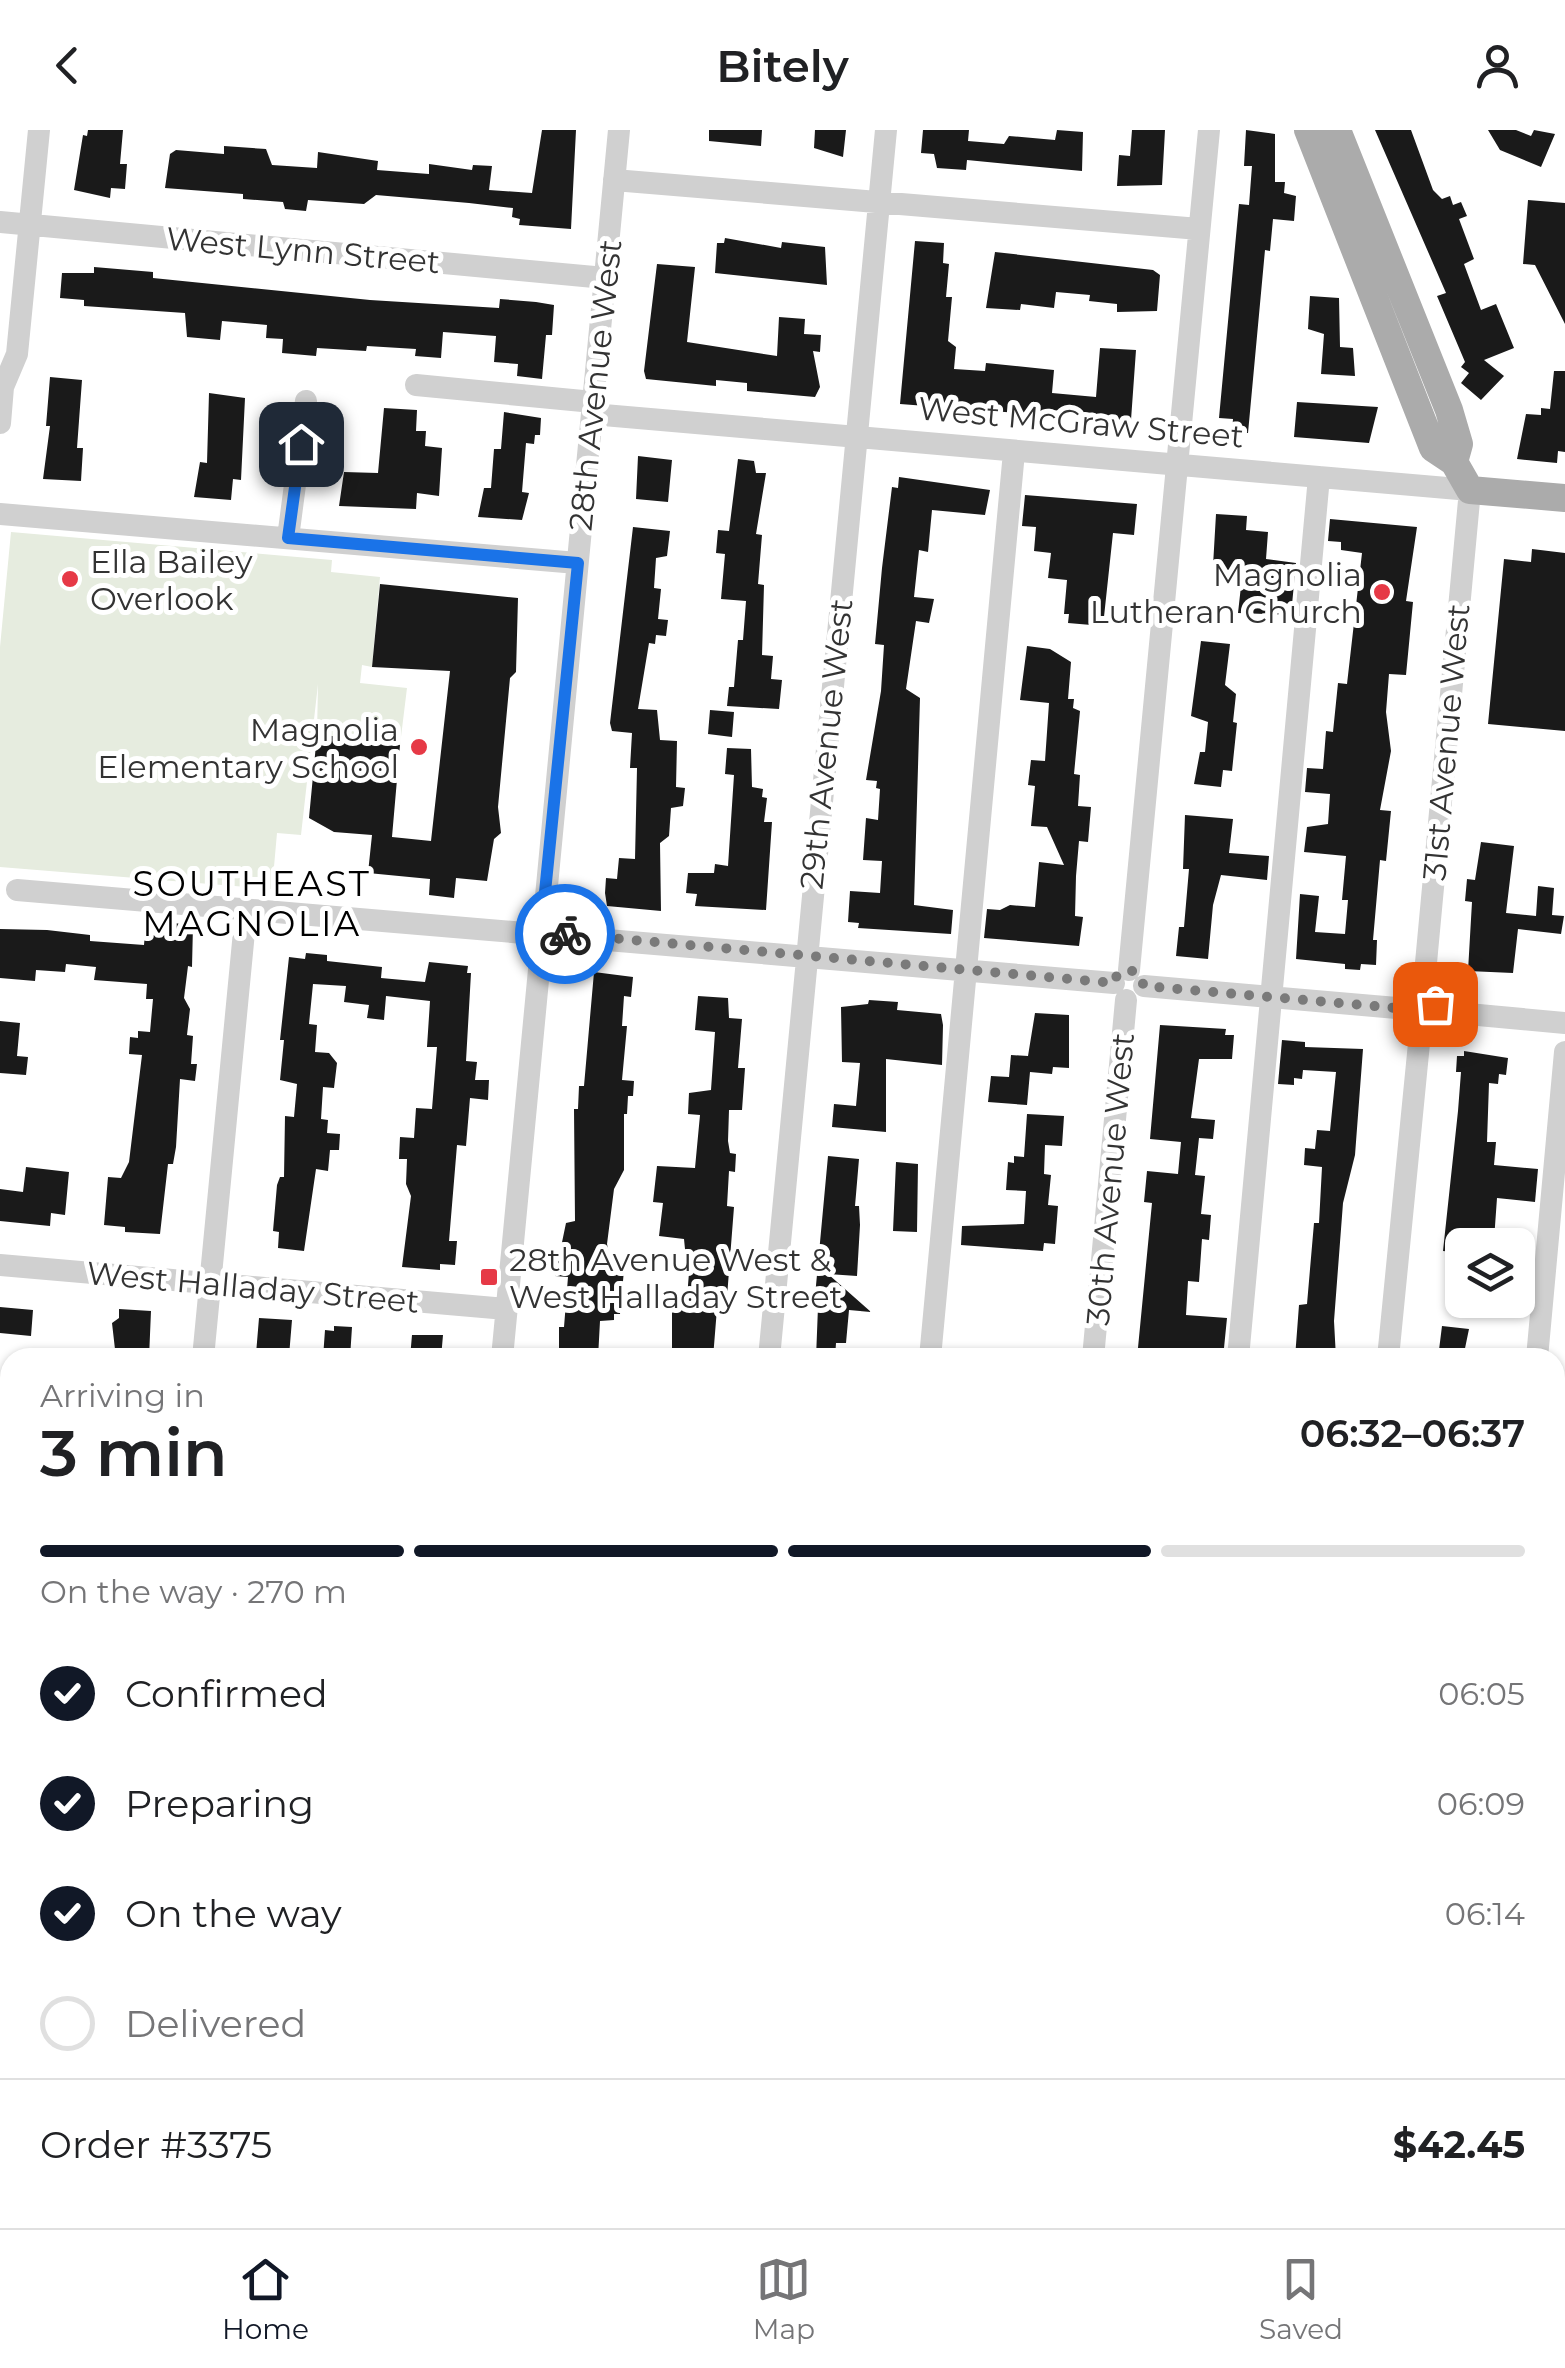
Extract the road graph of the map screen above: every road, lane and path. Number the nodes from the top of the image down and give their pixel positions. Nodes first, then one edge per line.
1 (39, 130) edge
2 (620, 130) edge
3 (886, 130) edge
4 (1209, 130) edge
5 (1308, 130) edge
6 (1337, 130) edge
7 (614, 180) junction
8 (880, 199) junction
9 (0, 222) edge
10 (31, 225) junction
11 (1198, 229) junction
12 (605, 278) junction
13 (8, 353) edge
14 (416, 385) dead end
15 (306, 401) dead end
16 (592, 408) junction
17 (0, 423) edge
18 (856, 438) junction
19 (1014, 452) junction
20 (1454, 462) junction
21 (1178, 466) junction
22 (1319, 477) junction
23 (1470, 490) junction
24 (1565, 498) edge
25 (0, 514) edge
26 (288, 538) junction
27 (578, 563) junction
28 (17, 890) dead end
29 (246, 911) junction
30 (541, 932) junction
31 (806, 956) junction
32 (966, 970) junction
33 (1128, 985) junction
34 (1270, 996) junction
35 (1422, 1009) junction
36 (1565, 1022) edge
37 (1565, 1052) edge
38 (0, 1265) edge
39 (210, 1283) junction
40 (506, 1309) junction
41 (204, 1348) edge
42 (503, 1348) edge
43 (769, 1348) edge
44 (931, 1348) edge
45 (1094, 1348) edge
46 (1239, 1348) edge
47 (1389, 1348) edge
48 (1537, 1348) edge

1 - 10 street
2 - 7 street, 28th Avenue West
3 - 8 street, 29th Avenue West
4 - 11 street, 30th Avenue West
5 - 20 main road
6 - 20 main road
7 - 8 street
7 - 12 street, 28th Avenue West
8 - 11 street
8 - 18 street, 29th Avenue West
9 - 10 street, West Lynn Street
10 - 12 street, West Lynn Street
10 - 13 street
11 - 21 street, 30th Avenue West
12 - 16 street, 28th Avenue West
13 - 17 street
14 - 16 street, West McGraw Street
15 - 26 street
16 - 18 street, West McGraw Street
16 - 27 street, 28th Avenue West
18 - 19 street, West McGraw Street
18 - 31 street, 29th Avenue West
19 - 21 street, West McGraw Street
19 - 32 street
20 - 23 main road
21 - 22 street, West McGraw Street
21 - 33 street, 30th Avenue West
22 - 23 street, West McGraw Street
22 - 34 street
23 - 24 main road, West McGraw Street
23 - 35 street, 31st Avenue West
25 - 26 street
26 - 27 street
27 - 30 street, 28th Avenue West
28 - 29 street
29 - 30 street
29 - 39 street
30 - 31 street
30 - 40 street, 28th Avenue West
31 - 32 street
31 - 43 street, 29th Avenue West
32 - 33 street
32 - 44 street
33 - 34 street
33 - 45 street, 30th Avenue West
34 - 35 street
34 - 46 street
35 - 36 street
35 - 47 street, 31st Avenue West
37 - 48 street
38 - 39 street, West Halladay Street
39 - 40 street, West Halladay Street
39 - 41 street
40 - 42 street, 28th Avenue West

